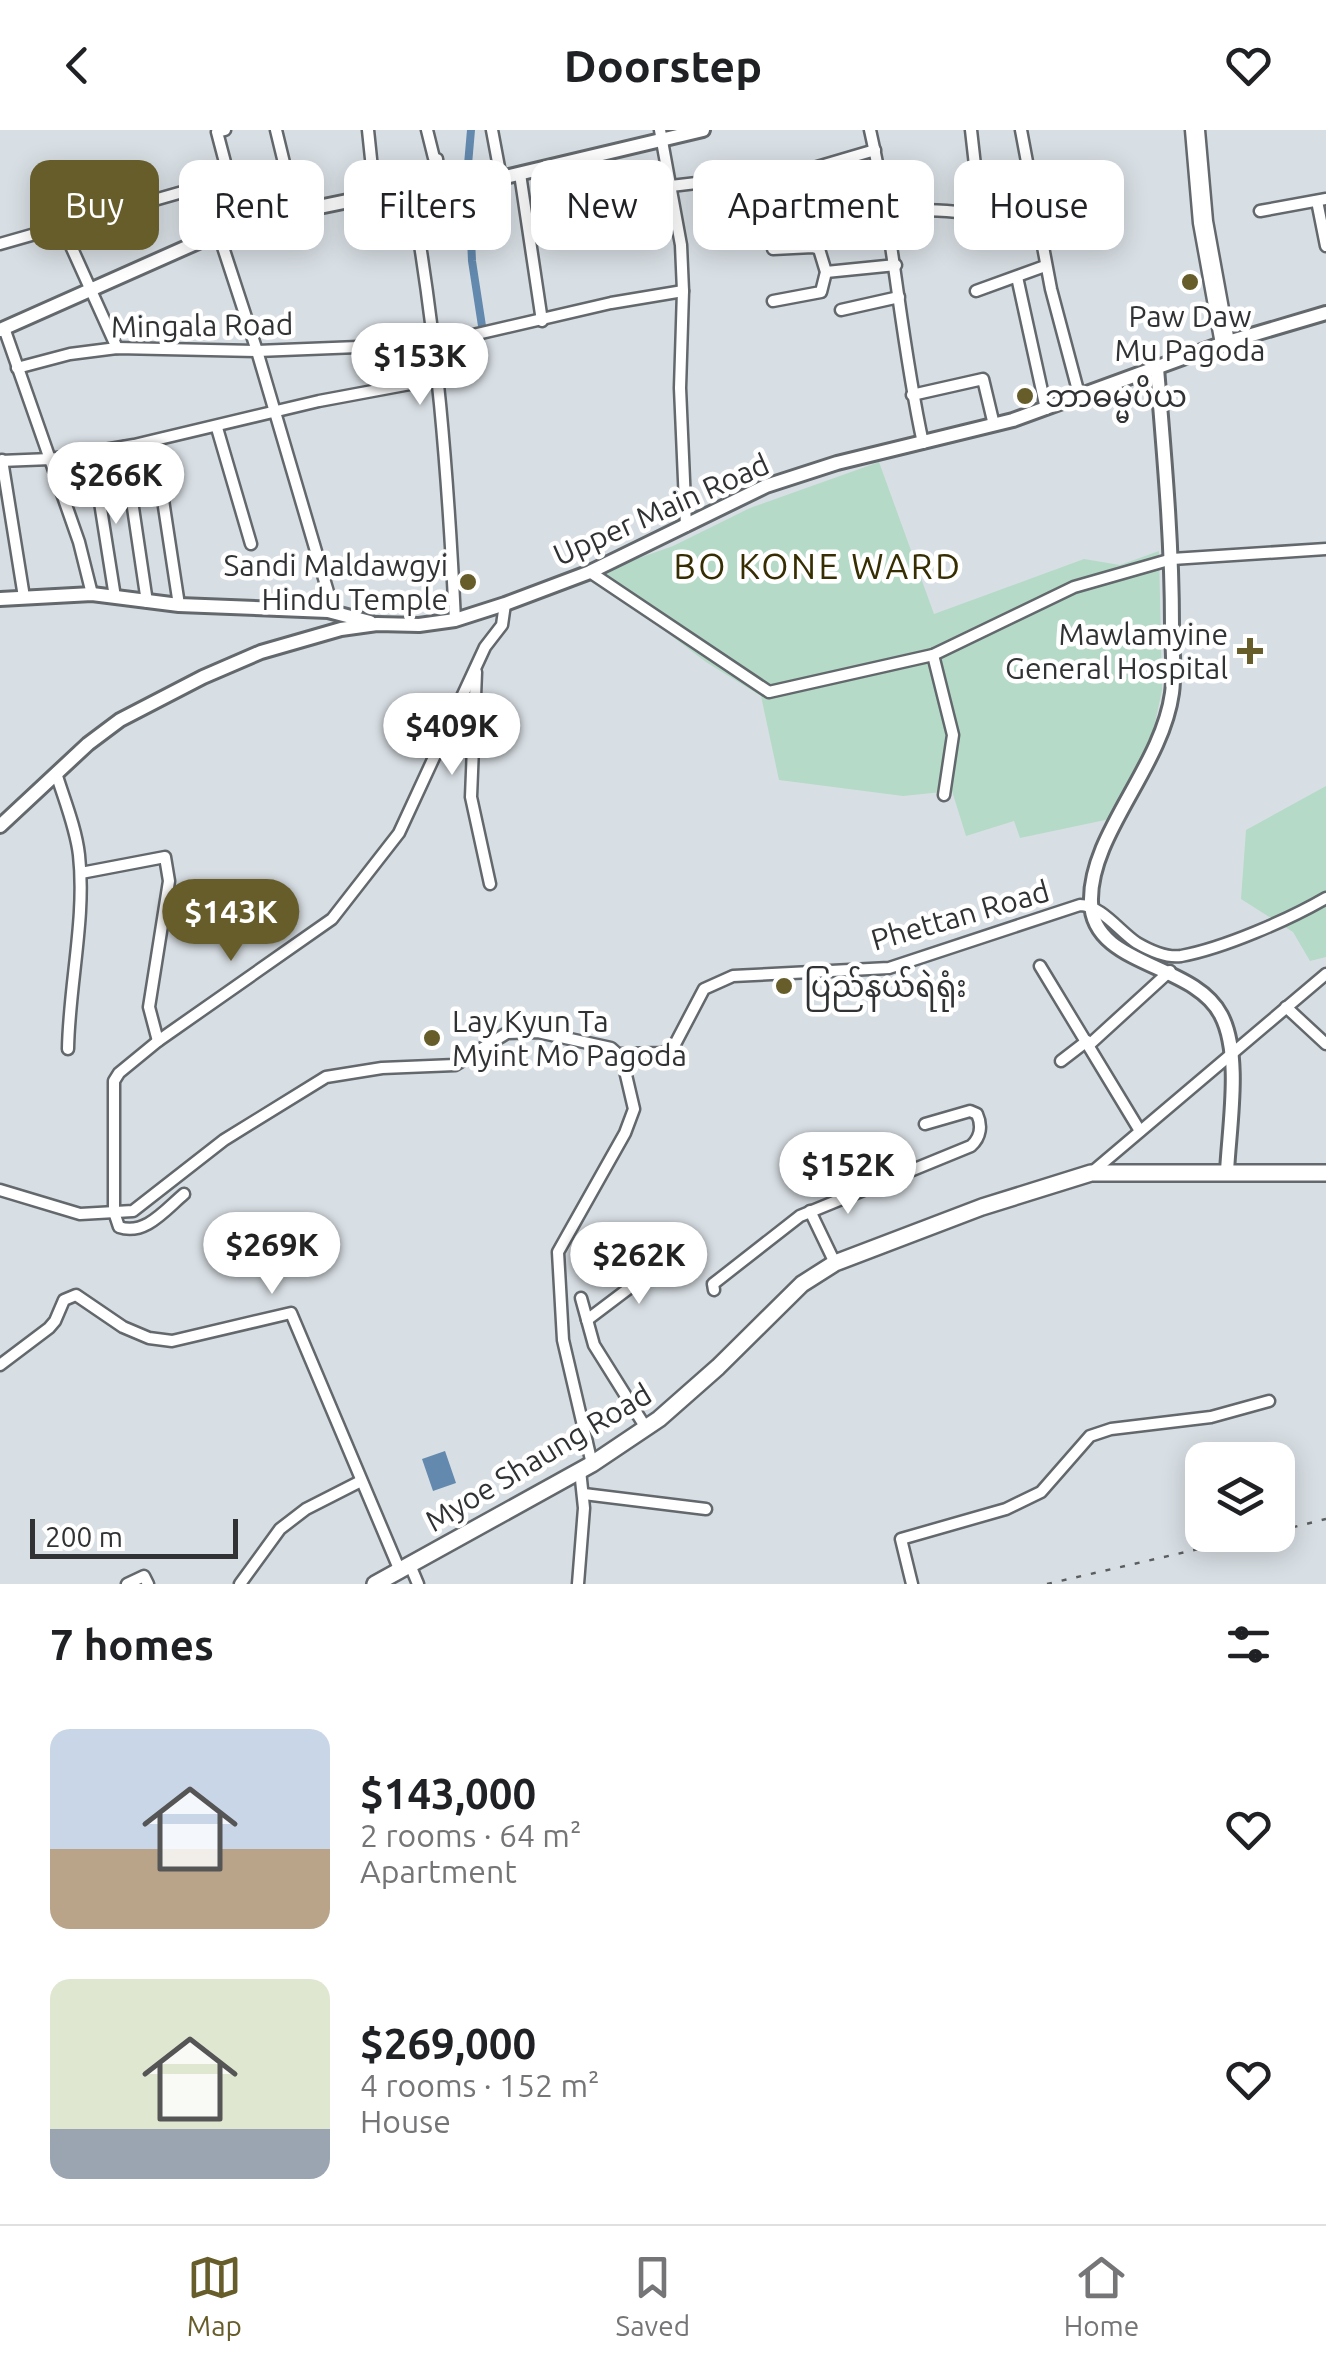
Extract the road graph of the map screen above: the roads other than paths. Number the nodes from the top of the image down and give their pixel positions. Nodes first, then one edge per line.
1 (225, 130) edge
2 (276, 130) edge
3 (368, 130) edge
4 (427, 130) edge
5 (492, 130) edge
6 (703, 130) edge
7 (870, 130) edge
8 (971, 130) edge
9 (1021, 130) edge
10 (1195, 130) edge
11 (661, 136) edge
12 (874, 150) junction
13 (224, 160) edge
14 (283, 160) edge
15 (371, 160) edge
16 (437, 160) edge
17 (498, 160) edge
18 (876, 160) edge
19 (974, 160) edge
20 (1026, 160) edge
21 (520, 174) junction
22 (511, 176) edge
23 (673, 186) edge
24 (673, 192) edge
25 (1321, 200) edge
26 (1260, 211) dead end
27 (30, 234) edge
28 (0, 244) edge
29 (1326, 246) edge
30 (179, 249) edge
31 (73, 250) edge
32 (225, 250) edge
33 (422, 250) edge
34 (819, 250) edge
35 (894, 250) edge
36 (1043, 250) edge
37 (896, 265) junction
38 (1046, 266) junction
39 (826, 272) junction
40 (1017, 277) junction
41 (91, 288) junction
42 (684, 291) junction
43 (976, 291) dead end
44 (899, 297) junction
45 (773, 301) dead end
46 (841, 310) dead end
47 (1326, 312) edge
48 (542, 321) junction
49 (2, 330) edge
50 (1225, 343) junction
51 (434, 344) junction
52 (117, 348) junction
53 (257, 351) junction
54 (17, 368) junction
55 (1157, 368) junction
56 (438, 379) junction
57 (912, 396) junction
58 (1080, 398) junction
59 (1046, 409) junction
60 (274, 412) junction
61 (994, 425) junction
62 (217, 428) junction
63 (154, 441) junction
64 (923, 443) junction
65 (124, 447) junction
66 (92, 452) junction
67 (51, 459) junction
68 (1, 460) edge
69 (686, 526) junction
70 (250, 544) dead end
71 (1326, 549) edge
72 (1172, 559) junction
73 (590, 572) junction
74 (92, 594) junction
75 (24, 597) junction
76 (114, 597) junction
77 (0, 599) edge
78 (147, 602) junction
79 (505, 604) junction
80 (179, 605) junction
81 (328, 611) junction
82 (456, 620) junction
83 (377, 624) junction
84 (933, 655) junction
85 (477, 666) junction
86 (56, 773) junction
87 (944, 795) dead end
88 (0, 826) edge
89 (81, 873) junction
90 (490, 884) dead end
91 (1326, 898) edge
92 (1090, 905) junction
93 (1040, 966) dead end
94 (1170, 971) junction
95 (1326, 974) edge
96 (1286, 1006) junction
97 (158, 1041) junction
98 (1088, 1043) junction
99 (1326, 1044) edge
100 (68, 1049) dead end
101 (1232, 1053) junction
102 (619, 1054) junction
103 (1062, 1061) dead end
104 (925, 1124) dead end
105 (1140, 1131) junction
106 (1090, 1172) junction
107 (1227, 1172) junction
108 (1326, 1173) edge
109 (0, 1190) edge
110 (184, 1194) dead end
111 (810, 1210) junction
112 (114, 1212) junction
113 (665, 1260) dead end
114 (835, 1264) junction
115 (714, 1290) dead end
116 (582, 1298) dead end
117 (587, 1320) junction
118 (0, 1365) edge
119 (1268, 1401) dead end
120 (646, 1428) junction
121 (586, 1467) junction
122 (362, 1481) junction
123 (584, 1494) junction
124 (706, 1509) dead end
125 (405, 1568) junction
126 (127, 1584) edge
127 (148, 1584) edge
128 (240, 1584) edge
129 (375, 1584) edge
130 (418, 1584) edge
131 (578, 1584) edge
132 (912, 1584) edge

1 - 13 street
2 - 14 street
3 - 15 street
4 - 16 street
5 - 17 street
6 - 11 main road
7 - 12 street
8 - 19 street
9 - 20 street
10 - 50 street
11 - 21 main road
12 - 18 street
12 - 23 street
21 - 22 main road
21 - 48 street
24 - 42 street
25 - 26 street
25 - 29 street
27 - 28 street
30 - 41 main road
31 - 41 street
32 - 53 street
33 - 51 street
34 - 39 street
35 - 37 street
36 - 38 street
37 - 39 street
37 - 44 street
38 - 40 street
38 - 58 street
39 - 45 street
40 - 43 street
40 - 59 street
41 - 49 main road
41 - 52 street
42 - 48 street, Mingala Road
42 - 69 street
44 - 46 street
44 - 57 street
47 - 50 main road, Upper Main Road
48 - 51 street, Mingala Road
49 - 54 street
50 - 55 main road, Upper Main Road
51 - 53 street, Mingala Road
51 - 56 street
52 - 53 street, Mingala Road
52 - 54 street, Mingala Road
53 - 60 street
54 - 67 street
55 - 58 main road, Upper Main Road
55 - 72 main road
56 - 60 street
56 - 82 street
57 - 61 street
57 - 64 street
58 - 59 main road, Upper Main Road
59 - 61 main road, Upper Main Road
60 - 62 street
60 - 81 street
61 - 64 main road, Upper Main Road
62 - 63 street
62 - 70 street
63 - 65 street
63 - 80 street
64 - 69 main road, Upper Main Road
65 - 66 street
65 - 78 street
66 - 67 street
66 - 76 street
67 - 68 street
67 - 74 street
68 - 75 street
69 - 73 main road, Upper Main Road
71 - 72 street
72 - 84 street
72 - 92 main road
73 - 79 main road, Upper Main Road
73 - 84 street
74 - 75 main road, Upper Main Road
74 - 76 main road, Upper Main Road
75 - 77 main road, Upper Main Road
76 - 78 main road, Upper Main Road
78 - 80 main road, Upper Main Road
79 - 82 main road, Upper Main Road
79 - 85 street
80 - 81 main road, Upper Main Road
81 - 83 main road, Upper Main Road
82 - 83 main road, Upper Main Road
83 - 86 main road
84 - 87 street
85 - 90 street
85 - 97 street
86 - 88 main road
86 - 89 street
89 - 97 street
89 - 100 street
91 - 92 street, Phettan Road
92 - 94 main road
92 - 102 street, Phettan Road
93 - 98 street
94 - 98 street
94 - 101 main road
95 - 96 street
96 - 99 street
96 - 101 street
97 - 112 street
98 - 103 street
98 - 105 street
101 - 105 street
101 - 107 main road
102 - 112 street
102 - 121 street
104 - 111 street
105 - 106 street
106 - 107 highway, Myoe Shaung Road
106 - 114 highway, Myoe Shaung Road
107 - 108 highway, Myoe Shaung Road
109 - 112 street
110 - 112 street
111 - 114 street
111 - 115 street
113 - 117 street
114 - 120 highway, Myoe Shaung Road
116 - 117 street
117 - 120 street
118 - 122 street
119 - 132 street
120 - 121 highway, Myoe Shaung Road
121 - 123 street
121 - 125 highway, Myoe Shaung Road
122 - 125 street
122 - 128 street
123 - 124 street
123 - 131 street
125 - 129 highway, Myoe Shaung Road
125 - 130 street
126 - 127 street

